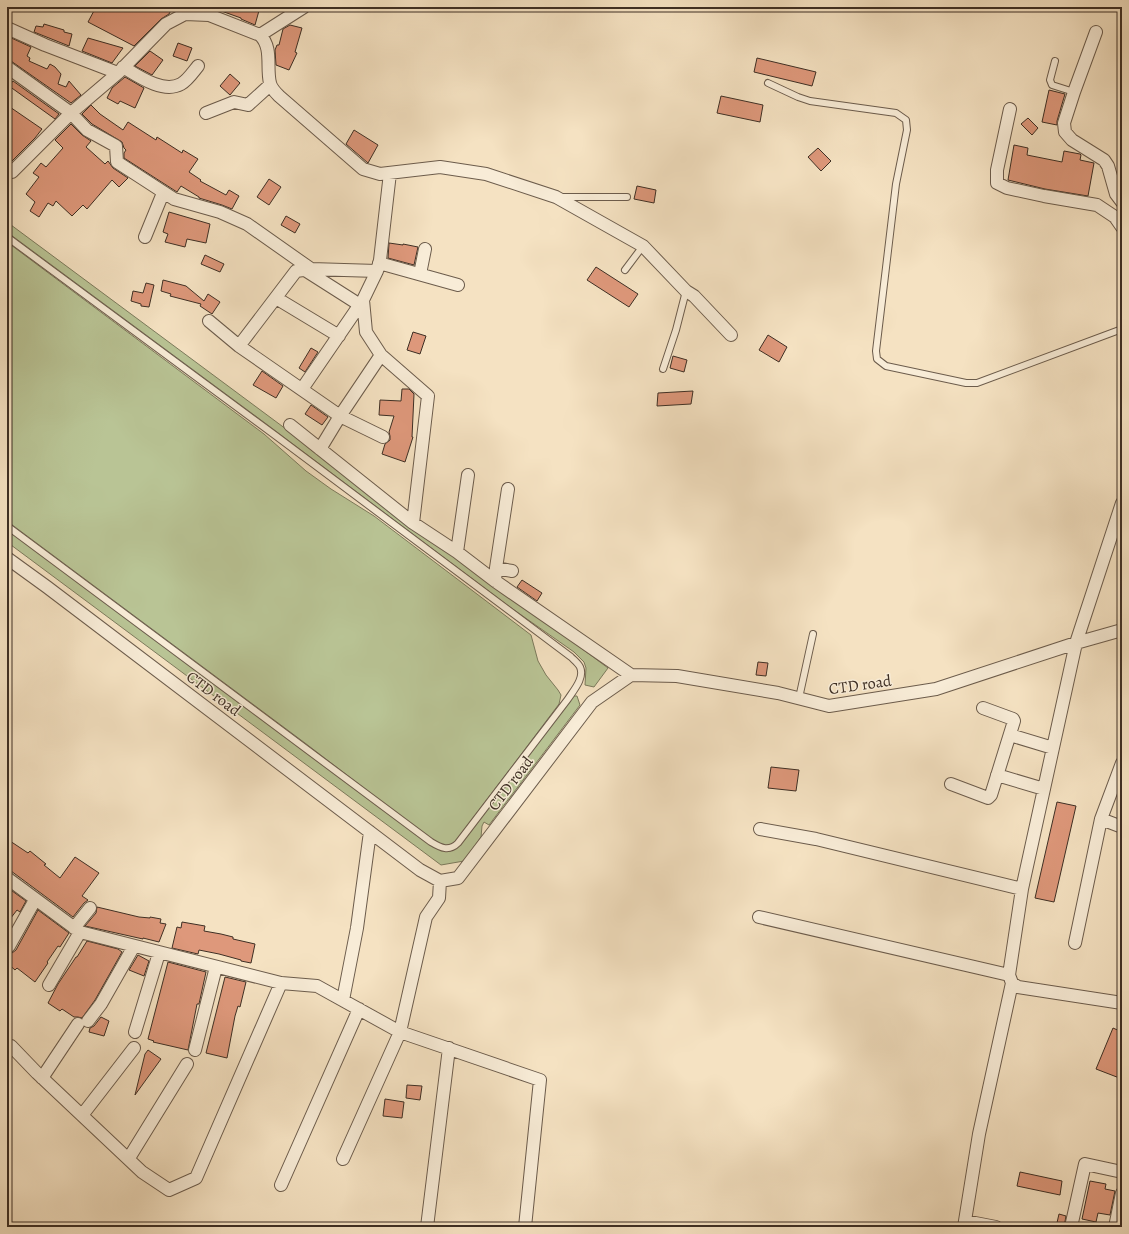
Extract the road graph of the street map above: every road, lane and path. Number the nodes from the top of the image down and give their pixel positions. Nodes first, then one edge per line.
1 (304, 7) edge
2 (7, 28) edge
3 (1096, 32) dead end
4 (262, 37) junction
5 (1055, 61) dead end
6 (198, 66) dead end
7 (7, 67) edge
8 (121, 70) junction
9 (270, 84) junction
10 (768, 84) dead end
11 (1074, 92) junction
12 (1010, 109) dead end
13 (71, 113) junction
14 (206, 113) dead end
15 (12, 172) dead end
16 (390, 173) junction
17 (163, 193) junction
18 (556, 197) junction
19 (627, 197) dead end
20 (1122, 202) edge
21 (1122, 227) edge
22 (7, 236) edge
23 (145, 237) dead end
24 (643, 246) junction
25 (425, 248) dead end
26 (378, 267) junction
27 (308, 269) junction
28 (626, 270) dead end
29 (420, 274) junction
30 (458, 285) dead end
31 (686, 291) junction
32 (276, 298) junction
33 (362, 302) junction
34 (209, 321) dead end
35 (1122, 329) edge
36 (731, 335) dead end
37 (339, 336) junction
38 (239, 346) junction
39 (381, 355) junction
40 (663, 369) dead end
41 (302, 389) junction
42 (340, 416) junction
43 (290, 425) dead end
44 (383, 437) dead end
45 (320, 449) junction
46 (468, 475) dead end
47 (508, 489) dead end
48 (1122, 503) edge
49 (413, 522) junction
50 (7, 526) edge
51 (457, 552) junction
52 (7, 558) edge
53 (496, 568) junction
54 (512, 571) dead end
55 (495, 581) junction
56 (1122, 630) edge
57 (813, 634) dead end
58 (1076, 643) junction
59 (631, 675) junction
60 (799, 698) junction
61 (983, 708) dead end
62 (1010, 735) junction
63 (1053, 748) junction
64 (1122, 763) edge
65 (997, 775) junction
66 (951, 784) dead end
67 (1044, 790) junction
68 (1101, 819) junction
69 (1122, 827) edge
70 (760, 829) dead end
71 (370, 832) junction
72 (7, 878) edge
73 (440, 881) junction
74 (1022, 890) junction
75 (35, 900) junction
76 (90, 908) dead end
77 (759, 917) dead end
78 (77, 930) junction
79 (1075, 943) dead end
80 (9, 946) dead end
81 (134, 946) junction
82 (159, 953) junction
83 (216, 967) junction
84 (1010, 979) junction
85 (281, 983) junction
86 (49, 984) dead end
87 (343, 1000) junction
88 (1122, 1003) edge
89 (359, 1009) junction
90 (135, 1032) dead end
91 (400, 1032) junction
92 (11, 1046) dead end
93 (134, 1048) dead end
94 (449, 1048) junction
95 (195, 1050) dead end
96 (187, 1064) dead end
97 (42, 1078) junction
98 (82, 1114) junction
99 (129, 1158) junction
100 (343, 1158) dead end
101 (1122, 1172) edge
102 (281, 1185) dead end
103 (1122, 1193) edge
104 (1120, 1215) edge
105 (965, 1224) edge
106 (427, 1227) edge
107 (525, 1227) edge
108 (996, 1227) edge
109 (1071, 1227) edge
110 (1115, 1227) edge

1 - 4 street
2 - 8 street
3 - 11 street
4 - 8 street
4 - 9 street
5 - 11 lane
6 - 8 street
7 - 13 street
8 - 13 street
9 - 14 street
9 - 16 street
10 - 35 lane
11 - 20 street
12 - 21 street
13 - 15 street
13 - 17 street
16 - 18 street
16 - 26 street
17 - 23 street
17 - 27 street
18 - 19 lane
18 - 24 street
22 - 50 lane
24 - 28 lane
24 - 31 street
25 - 29 street
26 - 27 street
26 - 29 street
26 - 33 street
27 - 32 street
27 - 33 street
29 - 30 street
31 - 36 street
31 - 40 lane
32 - 37 street
32 - 38 street
33 - 37 street
33 - 39 street
34 - 38 street
37 - 41 street
38 - 41 street
39 - 42 street
39 - 49 street
41 - 42 street
42 - 44 street
42 - 45 street
43 - 45 street
45 - 49 street
46 - 51 street
47 - 53 street
48 - 58 street
49 - 51 street
51 - 55 street
52 - 71 street, CTD road
53 - 54 street
53 - 55 street
55 - 59 street
56 - 58 street, CTD road
57 - 60 lane
58 - 60 street, CTD road
58 - 63 street
59 - 60 street, CTD road
59 - 73 street, CTD road
61 - 62 street
62 - 63 street
62 - 65 street
63 - 67 street
64 - 68 street
65 - 66 street
65 - 67 street
67 - 74 street
68 - 69 street
68 - 79 street
70 - 74 street
71 - 73 street, CTD road
71 - 87 street
72 - 75 street
73 - 91 street
74 - 84 street
75 - 78 street
75 - 80 street
76 - 78 street
77 - 84 street
78 - 81 street
78 - 86 street
81 - 82 street
81 - 97 street
82 - 83 street
82 - 90 street
83 - 85 street
83 - 95 street
84 - 88 street
84 - 105 street
85 - 87 street
85 - 99 street
87 - 89 street
89 - 91 street
89 - 102 street
91 - 94 street
91 - 100 street
92 - 97 street
93 - 98 street
94 - 106 street
94 - 107 street
96 - 99 street
97 - 98 street
98 - 99 street
101 - 109 street
103 - 104 street
104 - 110 street
105 - 108 street

